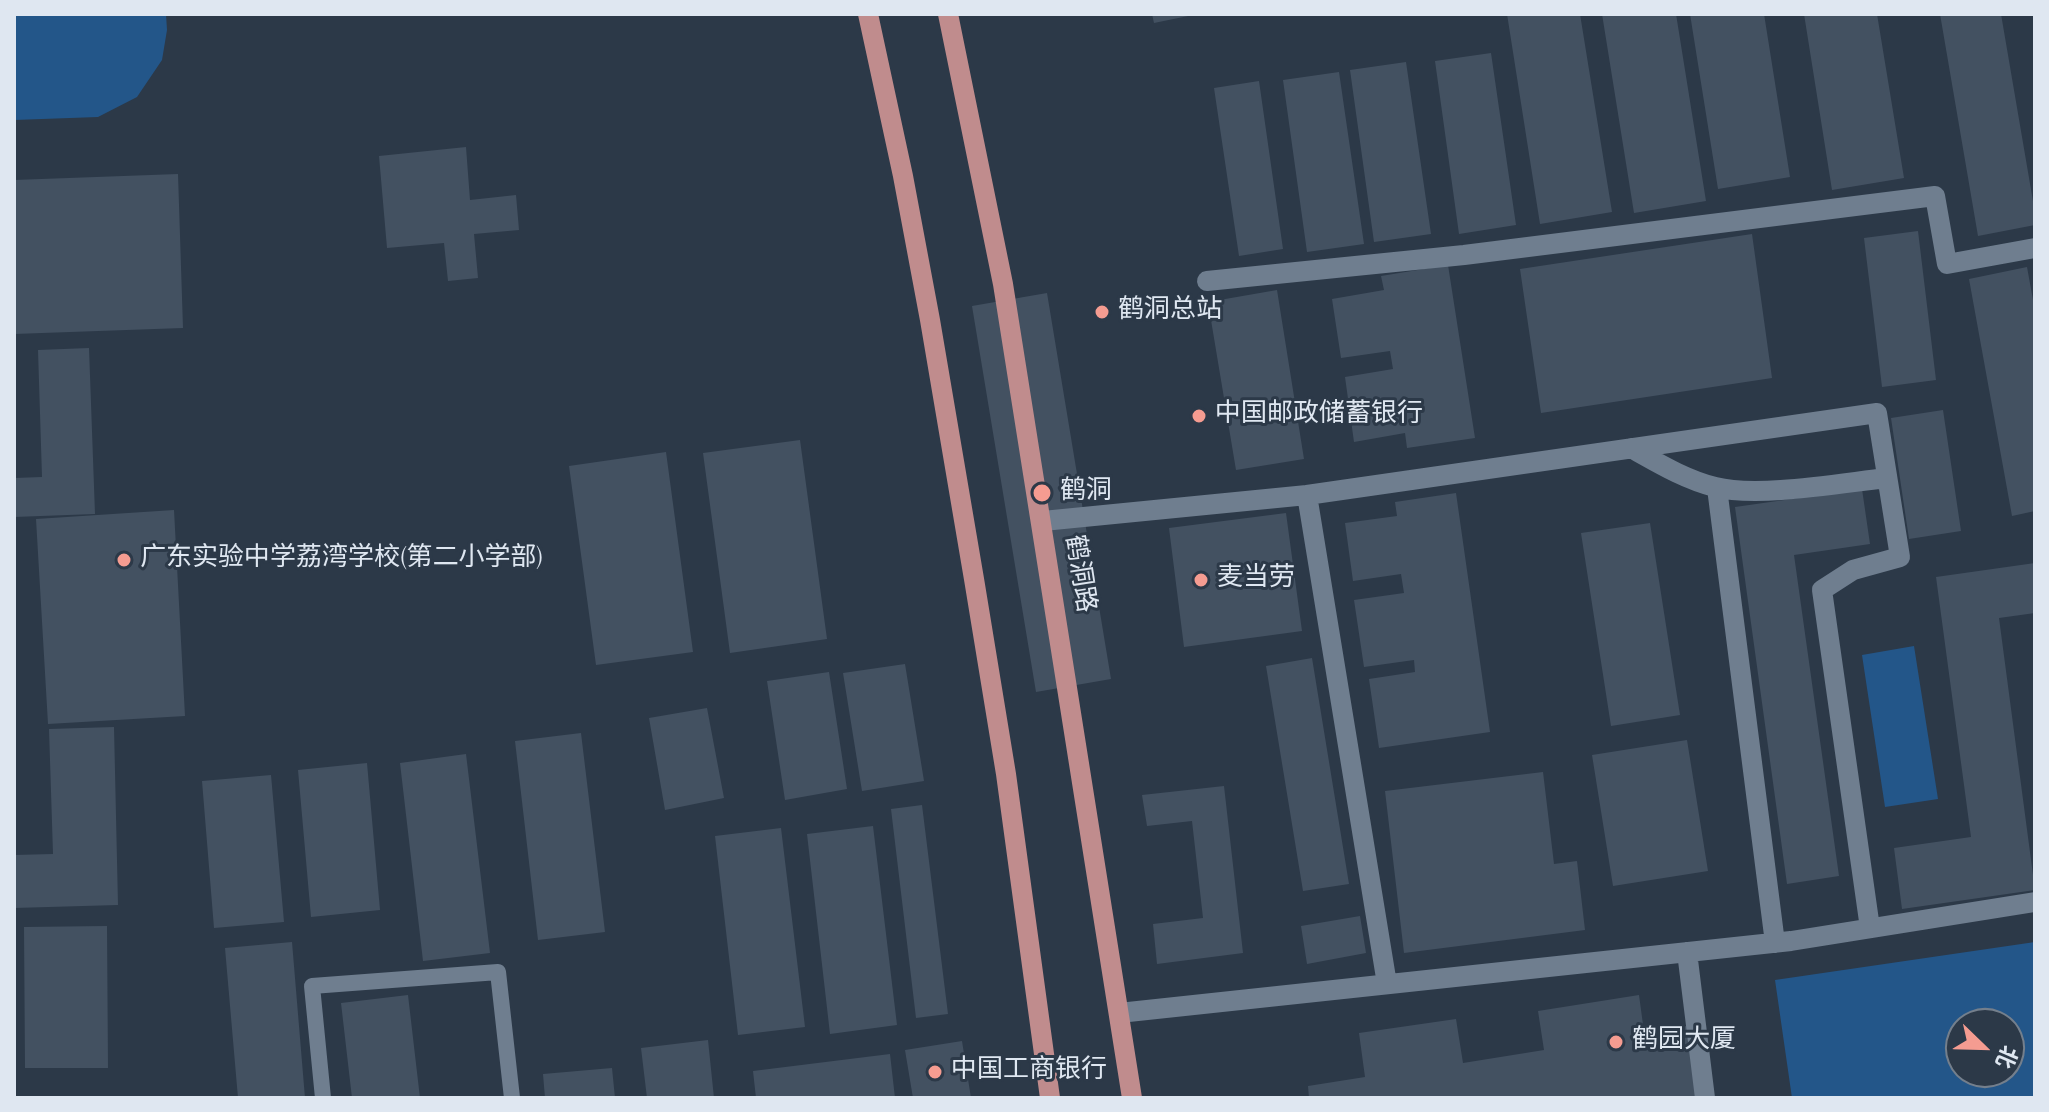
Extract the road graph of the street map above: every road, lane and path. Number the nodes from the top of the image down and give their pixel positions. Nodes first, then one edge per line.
1 (868, 14) edge
2 (948, 14) edge
3 (2035, 248) edge
4 (1207, 281) dead end
5 (1631, 448) junction
6 (1887, 478) junction
7 (1717, 488) junction
8 (1307, 495) junction
9 (1043, 521) junction
10 (2035, 902) edge
11 (1870, 928) junction
12 (1775, 943) junction
13 (1687, 952) junction
14 (1387, 984) junction
15 (1119, 1013) junction
16 (323, 1098) edge
17 (512, 1098) edge
18 (1050, 1098) edge
19 (1132, 1098) edge
20 (1705, 1098) edge

1 - 18 main road
2 - 9 main road, 鹤洞路
3 - 4 street
5 - 6 street
5 - 7 street
5 - 8 street
6 - 7 street
6 - 11 street
7 - 12 street
8 - 9 street
8 - 14 street
9 - 15 main road, 鹤洞路
10 - 11 street
11 - 12 street
12 - 13 street
13 - 14 street
13 - 20 street
14 - 15 street
15 - 19 main road, 鹤洞路
16 - 17 lane

